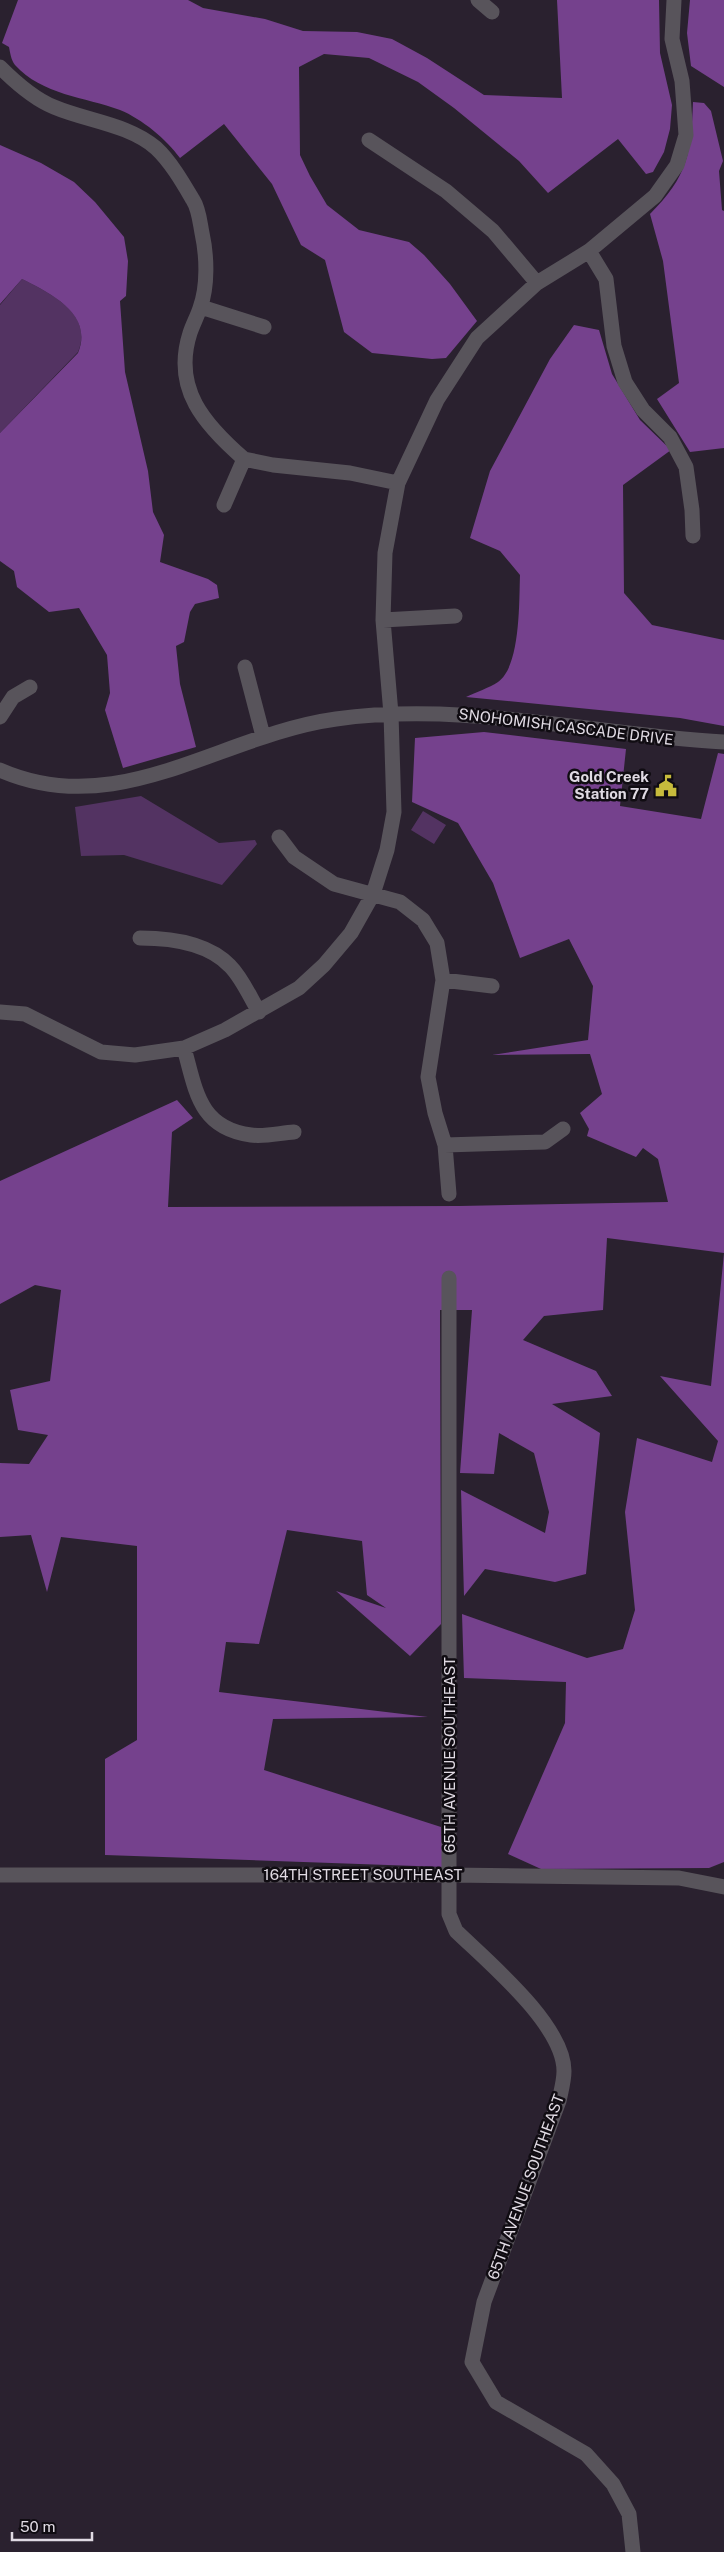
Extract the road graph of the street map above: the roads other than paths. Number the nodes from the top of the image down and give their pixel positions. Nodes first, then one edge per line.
1 (478, 0) edge
2 (674, 0) edge
3 (492, 12) dead end
4 (0, 67) edge
5 (369, 140) dead end
6 (589, 250) junction
7 (537, 283) junction
8 (201, 307) junction
9 (264, 327) dead end
10 (244, 459) junction
11 (398, 483) junction
12 (224, 505) dead end
13 (693, 536) dead end
14 (455, 616) dead end
15 (384, 620) junction
16 (245, 668) dead end
17 (30, 686) dead end
18 (391, 714) junction
19 (0, 717) edge
20 (263, 736) junction
21 (724, 742) edge
22 (0, 770) edge
23 (279, 837) dead end
24 (372, 894) junction
25 (140, 938) dead end
26 (443, 980) junction
27 (492, 986) dead end
28 (0, 1012) edge
29 (259, 1012) junction
30 (184, 1048) junction
31 (562, 1128) dead end
32 (294, 1132) dead end
33 (445, 1145) junction
34 (449, 1194) dead end
35 (449, 1278) dead end
36 (450, 1875) junction
37 (0, 1876) edge
38 (724, 1887) edge
39 (633, 2552) edge

1 - 3 street
2 - 6 street
4 - 8 street
5 - 7 street
6 - 7 street
6 - 13 street
7 - 11 street
8 - 9 street
8 - 10 street
10 - 11 street
10 - 12 street
11 - 15 street
14 - 15 street
15 - 18 street
16 - 20 street
17 - 19 street
18 - 20 street, SNOHOMISH CASCADE DRIVE
18 - 21 street, SNOHOMISH CASCADE DRIVE
18 - 24 street
20 - 22 street, SNOHOMISH CASCADE DRIVE
23 - 24 street
24 - 26 street
24 - 29 street
25 - 29 street
26 - 27 street
26 - 33 street
28 - 30 street
29 - 30 street
30 - 32 street
31 - 33 street
33 - 34 street
35 - 36 street, 65TH AVENUE SOUTHEAST
36 - 37 street, 164TH STREET SOUTHEAST
36 - 38 street, 164TH STREET SOUTHEAST
36 - 39 street, 65TH AVENUE SOUTHEAST

